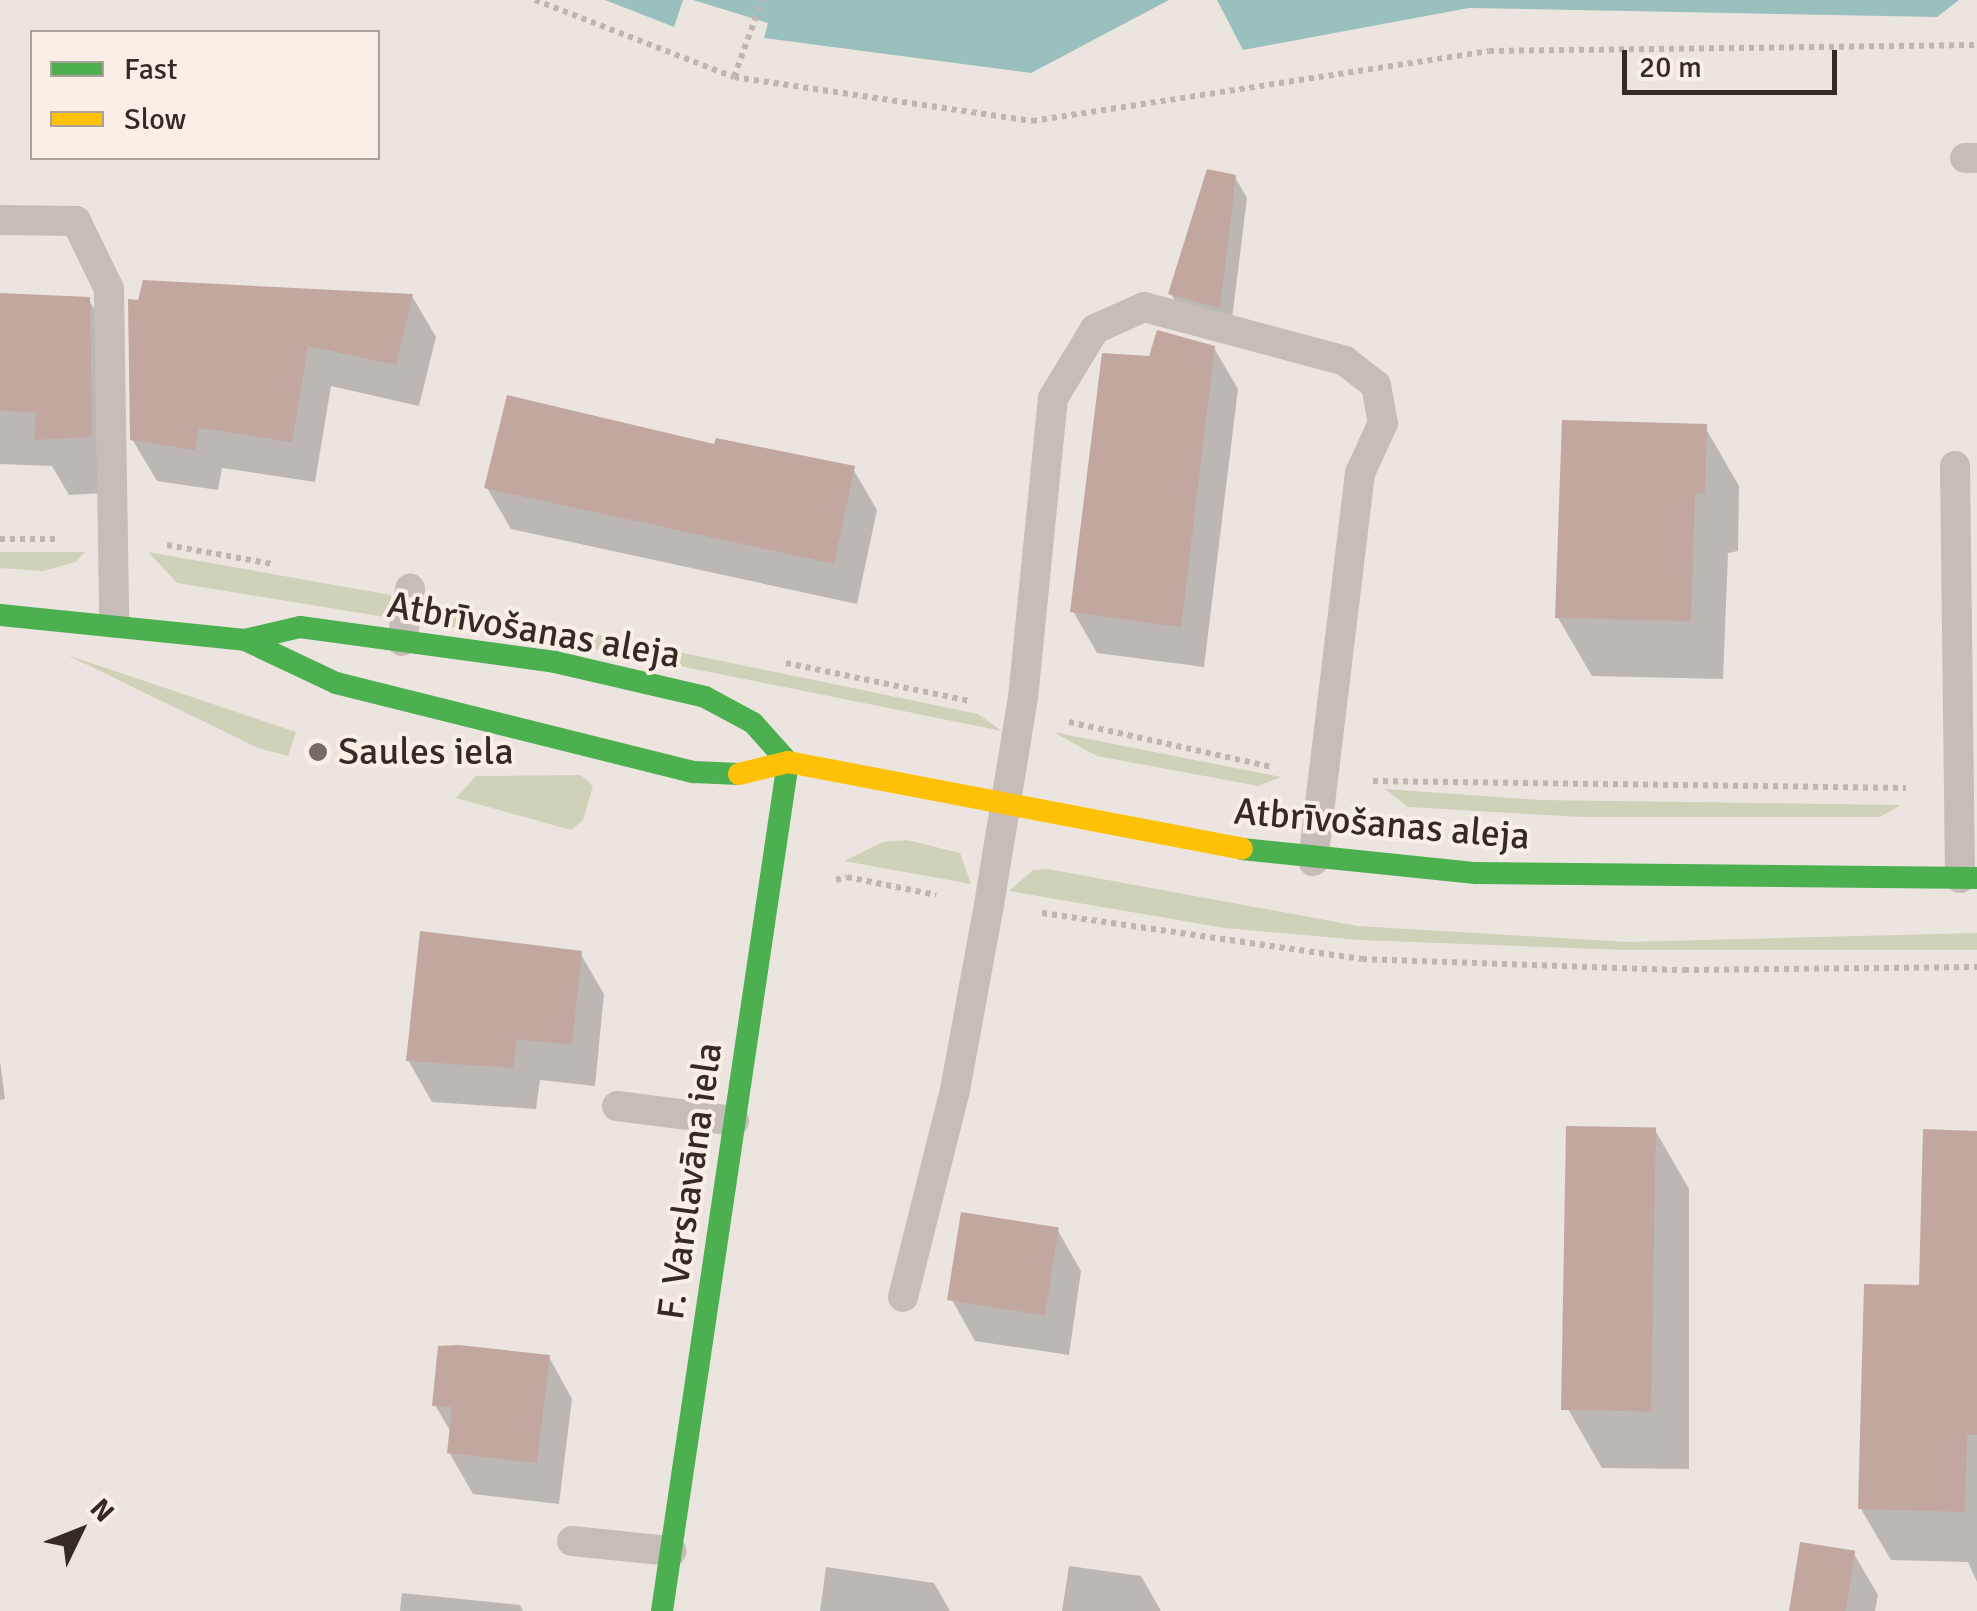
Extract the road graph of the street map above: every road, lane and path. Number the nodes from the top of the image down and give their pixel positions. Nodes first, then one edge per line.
1 (535, 0) edge
2 (762, 0) edge
3 (1976, 44) edge
4 (734, 77) junction
5 (2, 220) edge
6 (1954, 466) dead end
7 (410, 589) dead end
8 (0, 614) edge
9 (114, 622) junction
10 (245, 640) junction
11 (402, 640) junction
12 (788, 762) junction
13 (1005, 808) junction
14 (1312, 861) junction
15 (819, 877) dead end
16 (1968, 878) edge
17 (990, 905) junction
18 (1977, 967) edge
19 (617, 1106) dead end
20 (734, 1121) junction
21 (903, 1297) dead end
22 (572, 1541) dead end
23 (671, 1551) junction
24 (662, 1611) edge

1 - 4 path
2 - 4 path
3 - 4 path
5 - 9 lane
6 - 16 lane
7 - 11 lane
8 - 9 main road, Atbrīvošanas aleja
9 - 10 main road, Atbrīvošanas aleja
10 - 11 main road, Atbrīvošanas aleja
10 - 12 main road, Atbrīvošanas aleja
11 - 12 main road, Atbrīvošanas aleja
12 - 13 main road, Atbrīvošanas aleja
12 - 20 main road, F. Varslavāna iela
13 - 14 main road, Atbrīvošanas aleja
13 - 14 lane
13 - 17 lane
14 - 16 main road, Atbrīvošanas aleja
15 - 17 path
17 - 18 path
17 - 21 lane
19 - 20 lane
20 - 23 main road, F. Varslavāna iela
22 - 23 lane
23 - 24 main road, F. Varslavāna iela

